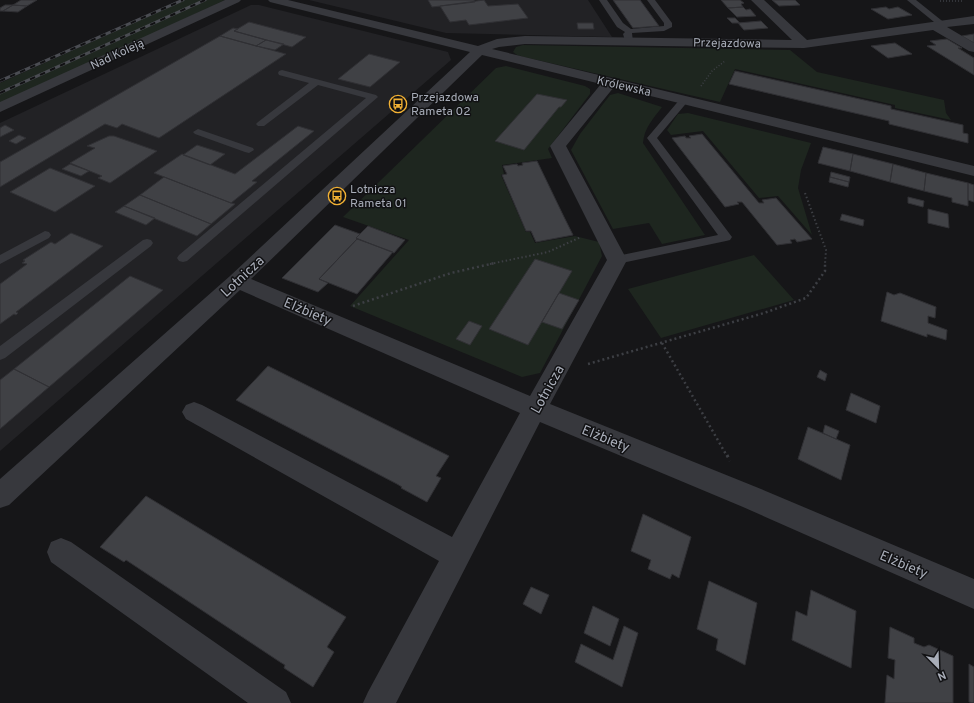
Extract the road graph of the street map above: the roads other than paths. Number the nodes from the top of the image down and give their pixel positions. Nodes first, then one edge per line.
1 (234, 0) edge
2 (274, 0) edge
3 (603, 0) edge
4 (651, 0) edge
5 (757, 0) edge
6 (911, 0) edge
7 (974, 20) edge
8 (938, 25) junction
9 (629, 36) junction
10 (804, 44) junction
11 (974, 48) edge
12 (479, 50) junction
13 (282, 73) dead end
14 (316, 82) junction
15 (610, 83) junction
16 (684, 100) junction
17 (0, 108) edge
18 (261, 124) dead end
19 (198, 132) dead end
20 (249, 150) dead end
21 (974, 171) edge
22 (45, 235) dead end
23 (147, 243) dead end
24 (183, 258) dead end
25 (0, 260) edge
26 (617, 260) junction
27 (238, 281) junction
28 (0, 354) edge
29 (535, 409) junction
30 (194, 412) dead end
31 (0, 496) edge
32 (60, 552) dead end
33 (457, 555) junction
34 (974, 594) edge
35 (275, 703) edge
36 (379, 703) edge

1 - 17 street, Nad Koleją
2 - 12 street, Królewska
3 - 9 lane
4 - 9 lane
5 - 10 street
6 - 8 lane
7 - 8 street, Przejazdowa
8 - 10 street, Przejazdowa
8 - 11 street
9 - 10 street, Przejazdowa
9 - 12 street, Przejazdowa
12 - 15 street, Królewska
12 - 27 street, Lotnicza
13 - 14 lane
14 - 18 lane
14 - 24 lane
15 - 16 street, Królewska
15 - 26 street
16 - 21 street, Królewska
16 - 26 lane
19 - 20 lane
22 - 25 lane
23 - 28 lane
26 - 29 street, Lotnicza
27 - 29 street, Elżbiety
27 - 31 street, Lotnicza
29 - 33 street, Lotnicza
29 - 34 street, Elżbiety
30 - 33 street
32 - 35 street
33 - 36 street, Lotnicza

